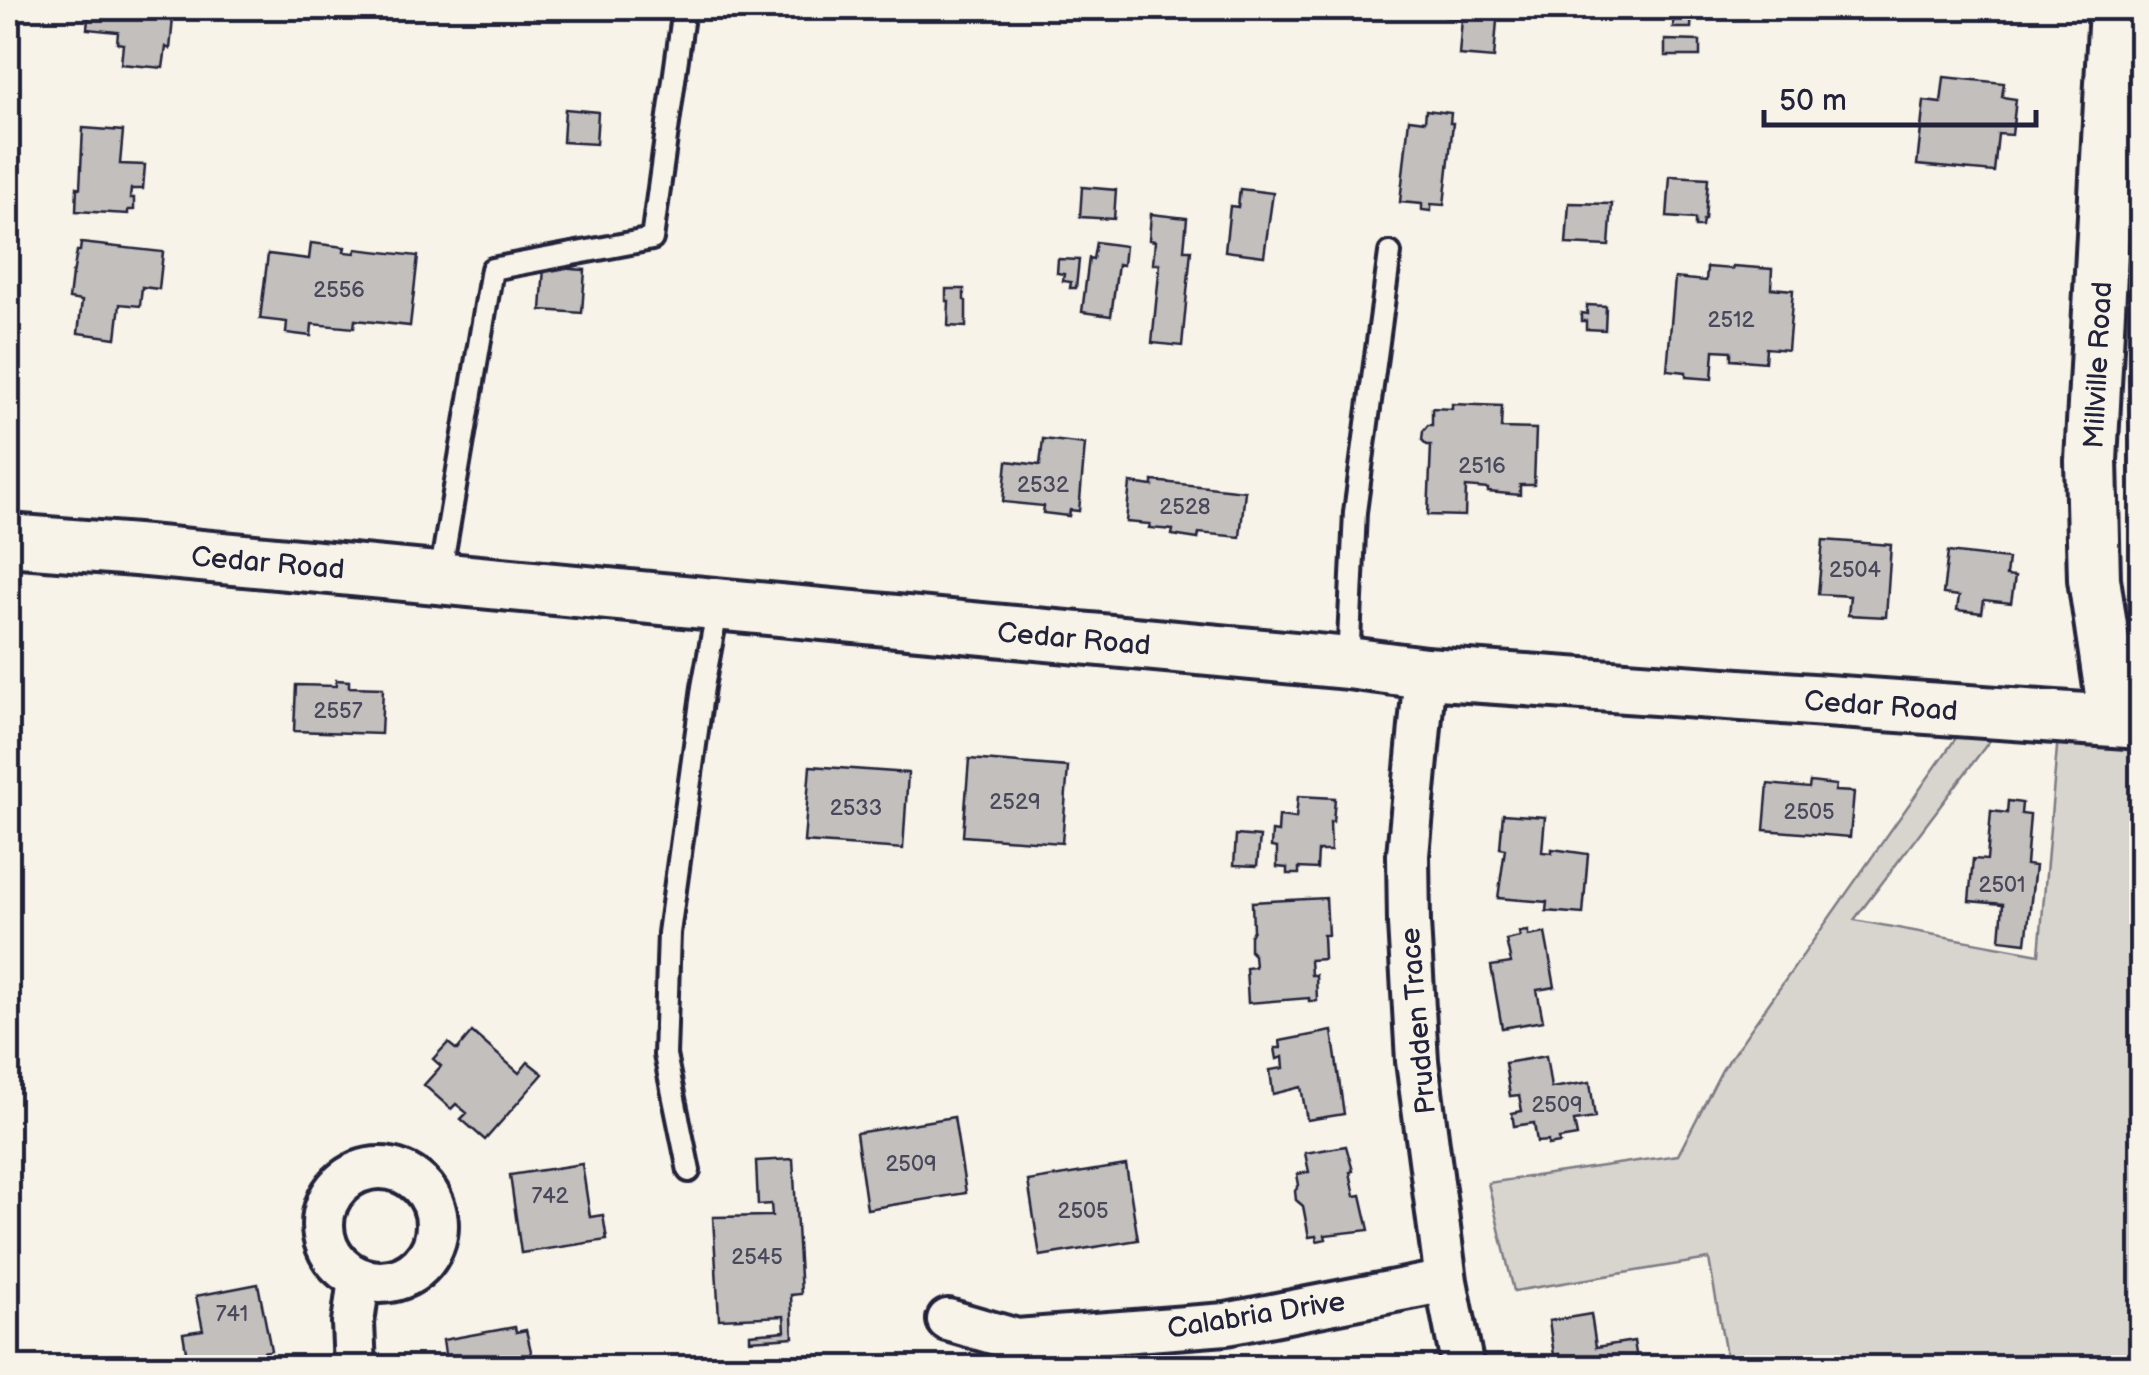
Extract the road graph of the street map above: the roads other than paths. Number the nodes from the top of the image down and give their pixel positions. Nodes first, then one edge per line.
1 (684, 8) edge
2 (2115, 8) edge
3 (1390, 252) dead end
4 (8, 540) edge
5 (440, 578) junction
6 (718, 604) junction
7 (1348, 662) junction
8 (1425, 673) junction
9 (2128, 722) edge
10 (688, 1171) dead end
11 (359, 1279) dead end
12 (1446, 1281) junction
13 (948, 1320) dead end
14 (356, 1368) edge
15 (1463, 1368) edge

1 - 5 lane
2 - 9 street, Millville Road
3 - 7 lane
4 - 5 street, Cedar Road
5 - 6 street, Cedar Road
6 - 7 street, Cedar Road
6 - 10 lane
7 - 8 street, Cedar Road
8 - 9 street, Cedar Road
8 - 12 street, Prudden Trace
11 - 14 street
12 - 13 street, Calabria Drive
12 - 15 street, Prudden Trace

